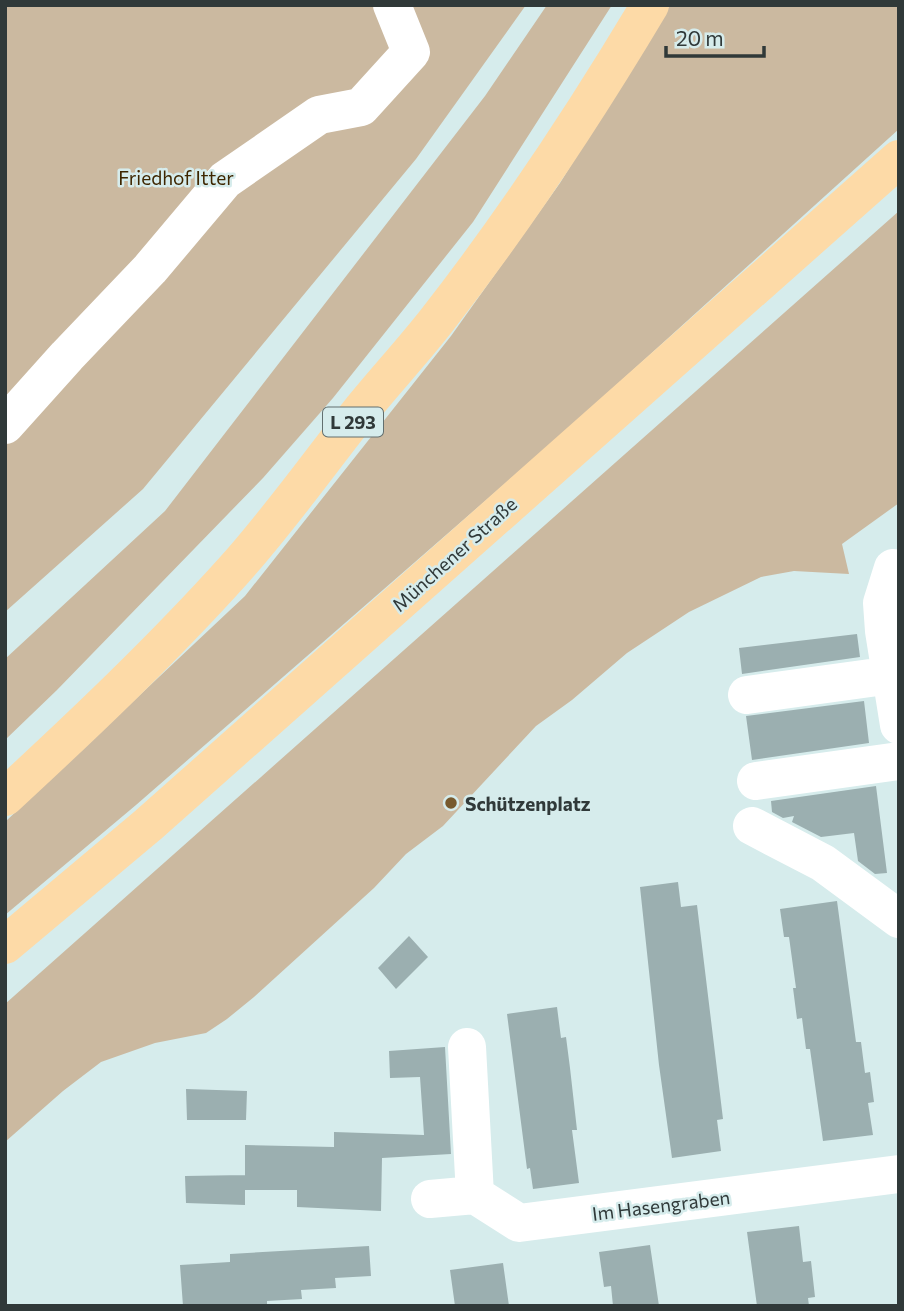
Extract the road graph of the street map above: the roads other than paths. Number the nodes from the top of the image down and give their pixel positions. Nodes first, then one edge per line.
1 (392, 5) edge
2 (650, 5) edge
3 (899, 159) edge
4 (5, 425) edge
5 (893, 568) dead end
6 (892, 675) junction
7 (747, 695) dead end
8 (899, 724) edge
9 (899, 761) edge
10 (756, 781) dead end
11 (5, 797) edge
12 (752, 826) dead end
13 (899, 919) edge
14 (5, 945) edge
15 (467, 1047) dead end
16 (899, 1174) edge
17 (475, 1195) junction
18 (430, 1199) dead end

1 - 4 street
2 - 11 main road, L 293
3 - 14 main road, Münchener Straße
5 - 6 street
6 - 7 street
6 - 8 street
9 - 10 street
12 - 13 street
15 - 17 street
16 - 17 street, Im Hasengraben
17 - 18 street

